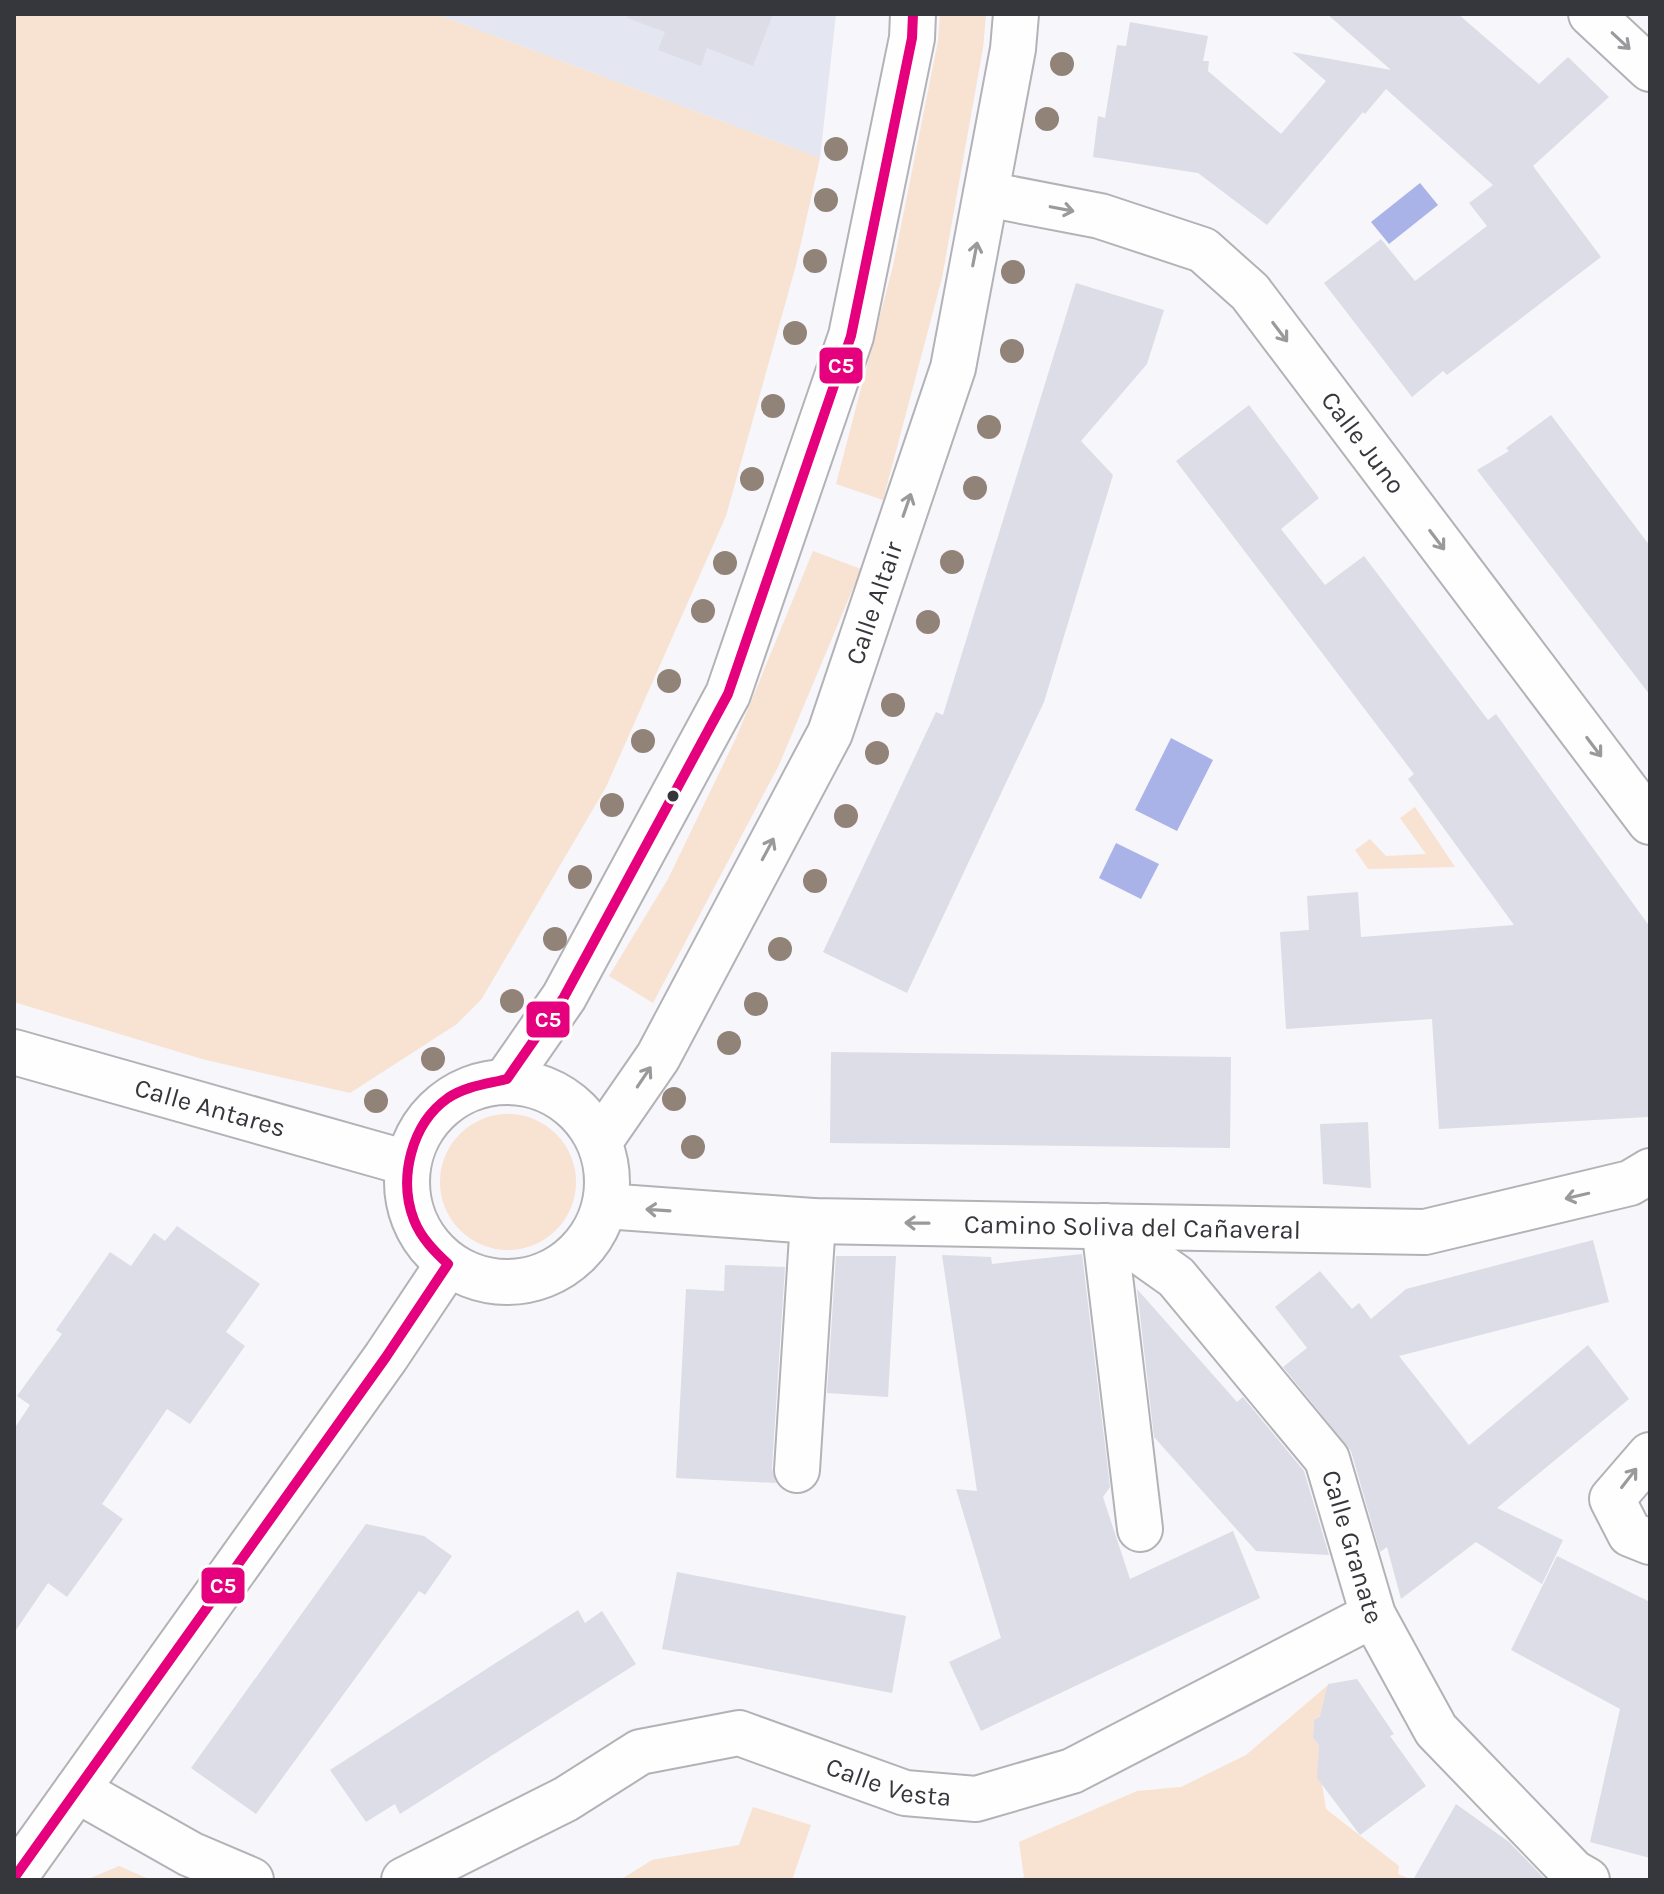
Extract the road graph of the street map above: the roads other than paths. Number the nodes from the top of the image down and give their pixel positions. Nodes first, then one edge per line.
1 (913, 14) edge
2 (1016, 14) edge
3 (1591, 14) edge
4 (1650, 69) edge
5 (986, 194) junction
6 (1650, 822) edge
7 (14, 1052) edge
8 (507, 1079) junction
9 (600, 1141) junction
10 (407, 1163) junction
11 (1650, 1171) edge
12 (605, 1206) junction
13 (813, 1221) junction
14 (1104, 1226) junction
15 (448, 1264) junction
16 (1650, 1455) edge
17 (797, 1470) dead end
18 (1140, 1529) dead end
19 (1650, 1542) edge
20 (1373, 1615) junction
21 (77, 1790) junction
22 (14, 1878) edge
23 (251, 1880) edge
24 (404, 1880) edge
25 (1587, 1880) edge

1 - 8 street
2 - 5 street, Calle Altair
3 -> 4 street
5 -> 6 street, Calle Juno
9 -> 5 street, Calle Altair
7 - 10 street, Calle Antares
8 - 9 street
8 - 10 street
9 - 12 street
10 - 15 street
11 -> 14 street, Camino Soliva del Cañaveral
13 -> 12 street, Camino Soliva del Cañaveral
12 - 15 street
14 -> 13 street, Camino Soliva del Cañaveral
13 - 17 street
14 - 18 street
14 - 20 street, Calle Granate
15 - 21 street
19 -> 16 street
20 - 24 street, Calle Vesta
20 - 25 street, Calle Granate
21 - 22 street
21 - 23 street

